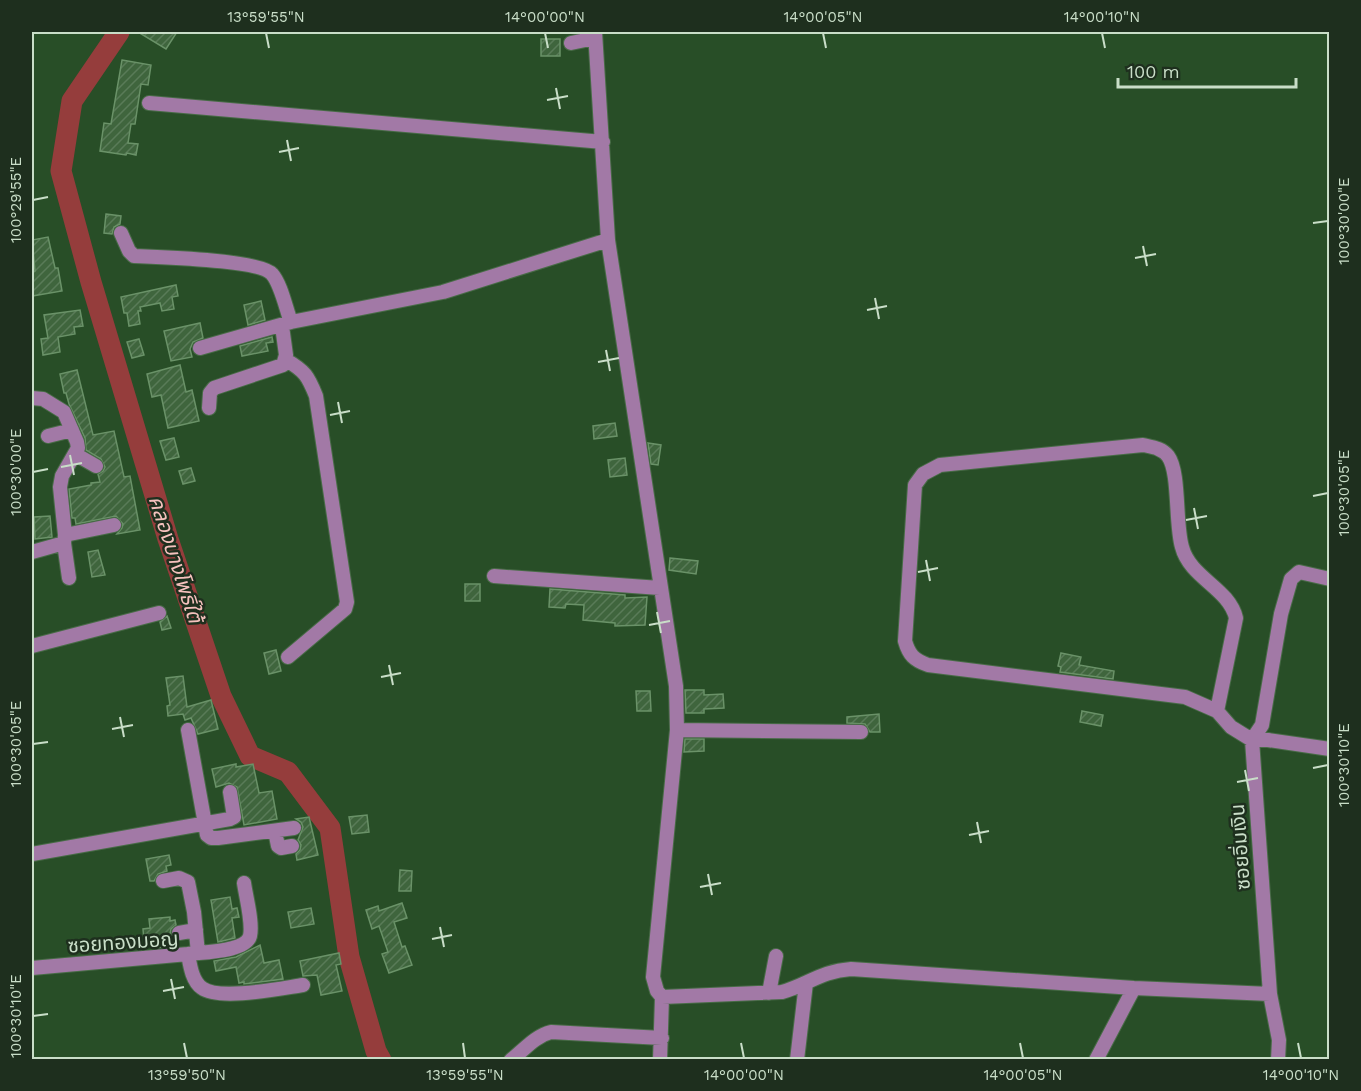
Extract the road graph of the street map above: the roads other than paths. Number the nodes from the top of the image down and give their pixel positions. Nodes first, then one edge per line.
1 (595, 35) edge
2 (571, 43) dead end
3 (149, 103) dead end
4 (603, 142) junction
5 (121, 233) dead end
6 (608, 240) junction
7 (286, 324) junction
8 (200, 348) dead end
9 (286, 360) junction
10 (32, 398) edge
11 (209, 408) dead end
12 (72, 430) junction
13 (48, 436) dead end
14 (75, 454) junction
15 (96, 466) dead end
16 (114, 525) dead end
17 (65, 539) junction
18 (32, 552) edge
19 (494, 576) dead end
20 (69, 578) dead end
21 (1329, 579) edge
22 (660, 588) junction
23 (159, 613) dead end
24 (32, 646) edge
25 (288, 657) dead end
26 (1217, 711) junction
27 (188, 730) dead end
28 (676, 730) junction
29 (861, 732) dead end
30 (1252, 740) junction
31 (1329, 749) edge
32 (230, 792) dead end
33 (205, 823) junction
34 (294, 828) dead end
35 (275, 831) junction
36 (292, 846) dead end
37 (32, 854) edge
38 (163, 881) dead end
39 (244, 883) dead end
40 (196, 930) junction
41 (179, 933) dead end
42 (193, 954) junction
43 (776, 956) dead end
44 (32, 968) edge
45 (806, 983) junction
46 (303, 985) dead end
47 (1134, 988) junction
48 (769, 993) junction
49 (1270, 994) junction
50 (662, 997) junction
51 (662, 1038) junction
52 (511, 1059) edge
53 (660, 1059) edge
54 (796, 1059) edge
55 (1096, 1059) edge
56 (1278, 1059) edge

1 - 2 street
1 - 4 street
3 - 4 street
4 - 6 street
5 - 7 street
6 - 7 street
6 - 22 street
7 - 8 street
7 - 9 street
9 - 11 street
9 - 25 street
10 - 12 street
12 - 13 street
12 - 14 street
14 - 15 street
14 - 17 street
16 - 17 street
17 - 18 street
17 - 20 street
19 - 22 street
21 - 30 street
22 - 28 street
23 - 24 street
26 - 26 street
26 - 30 street
27 - 33 street
28 - 29 street
28 - 50 street
30 - 31 street
30 - 49 street, ซอยอิ่มเงิน
32 - 33 street
33 - 35 street
33 - 37 street
34 - 35 street
35 - 36 street
38 - 40 street
39 - 42 street
40 - 41 street
40 - 42 street
42 - 44 street, ซอยทองมอญ
42 - 46 street, ซอยทองมอญ
43 - 48 street
45 - 47 street
45 - 48 street
45 - 54 street
47 - 49 street
47 - 55 street
48 - 50 street
49 - 56 street, ซอยอิ่มเงิน
50 - 51 street
51 - 52 street
51 - 53 street

